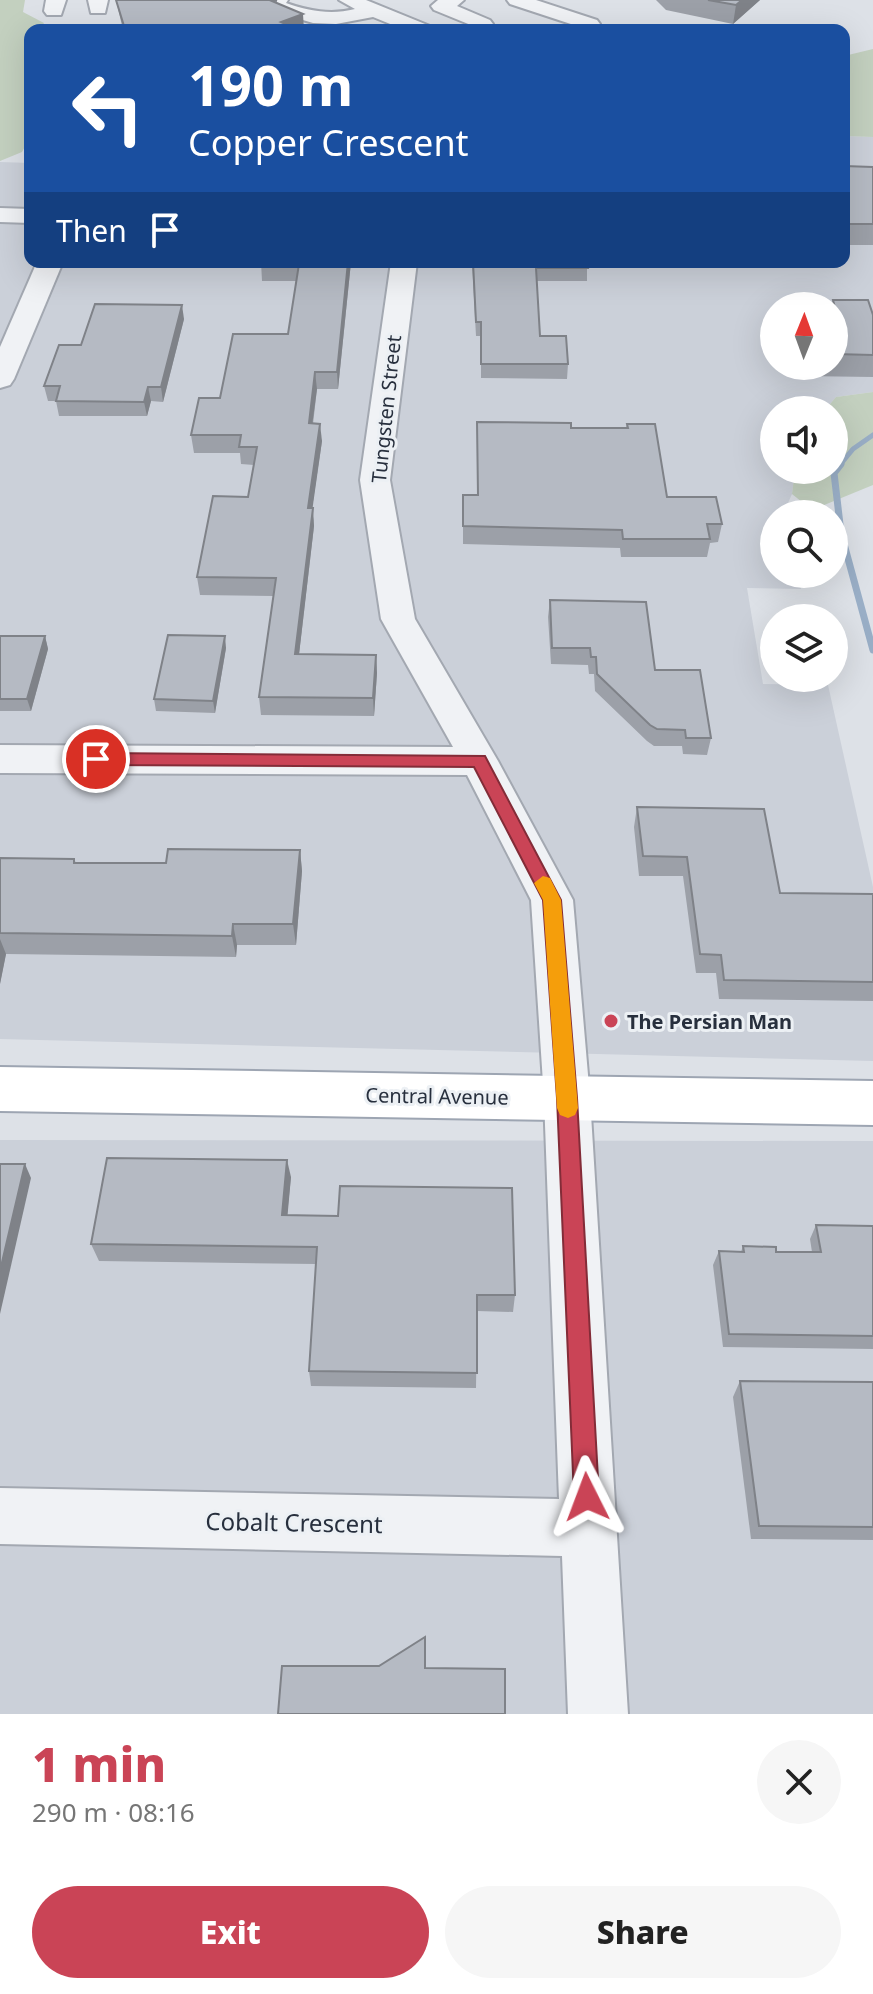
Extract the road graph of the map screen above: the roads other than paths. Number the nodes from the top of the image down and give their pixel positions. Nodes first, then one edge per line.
1 (278, 0) edge
2 (349, 0) edge
3 (454, 0) edge
4 (517, 0) edge
5 (374, 10) junction
6 (565, 17) junction
7 (396, 19) junction
8 (382, 24) edge
9 (408, 24) edge
10 (483, 24) dead end
11 (553, 24) edge
12 (590, 24) dead end
13 (0, 215) edge
14 (24, 216) edge
15 (47, 268) edge
16 (403, 268) edge
17 (0, 379) edge
18 (0, 759) edge
19 (479, 761) junction
20 (0, 1089) edge
21 (567, 1098) junction
22 (873, 1103) edge
23 (0, 1516) edge
24 (588, 1528) junction
25 (598, 1714) edge

1 - 5 street
2 - 5 street
3 - 10 street
4 - 6 street
5 - 7 street
6 - 11 street
6 - 12 street
7 - 8 street
7 - 9 street
13 - 14 street
15 - 17 street
16 - 19 street, Tungsten Street
18 - 19 street
19 - 21 street, Tungsten Street
20 - 21 main road, Central Avenue
21 - 22 main road, Central Avenue
21 - 24 street, Tungsten Street
23 - 24 street, Cobalt Crescent
24 - 25 street, Tungsten Street

